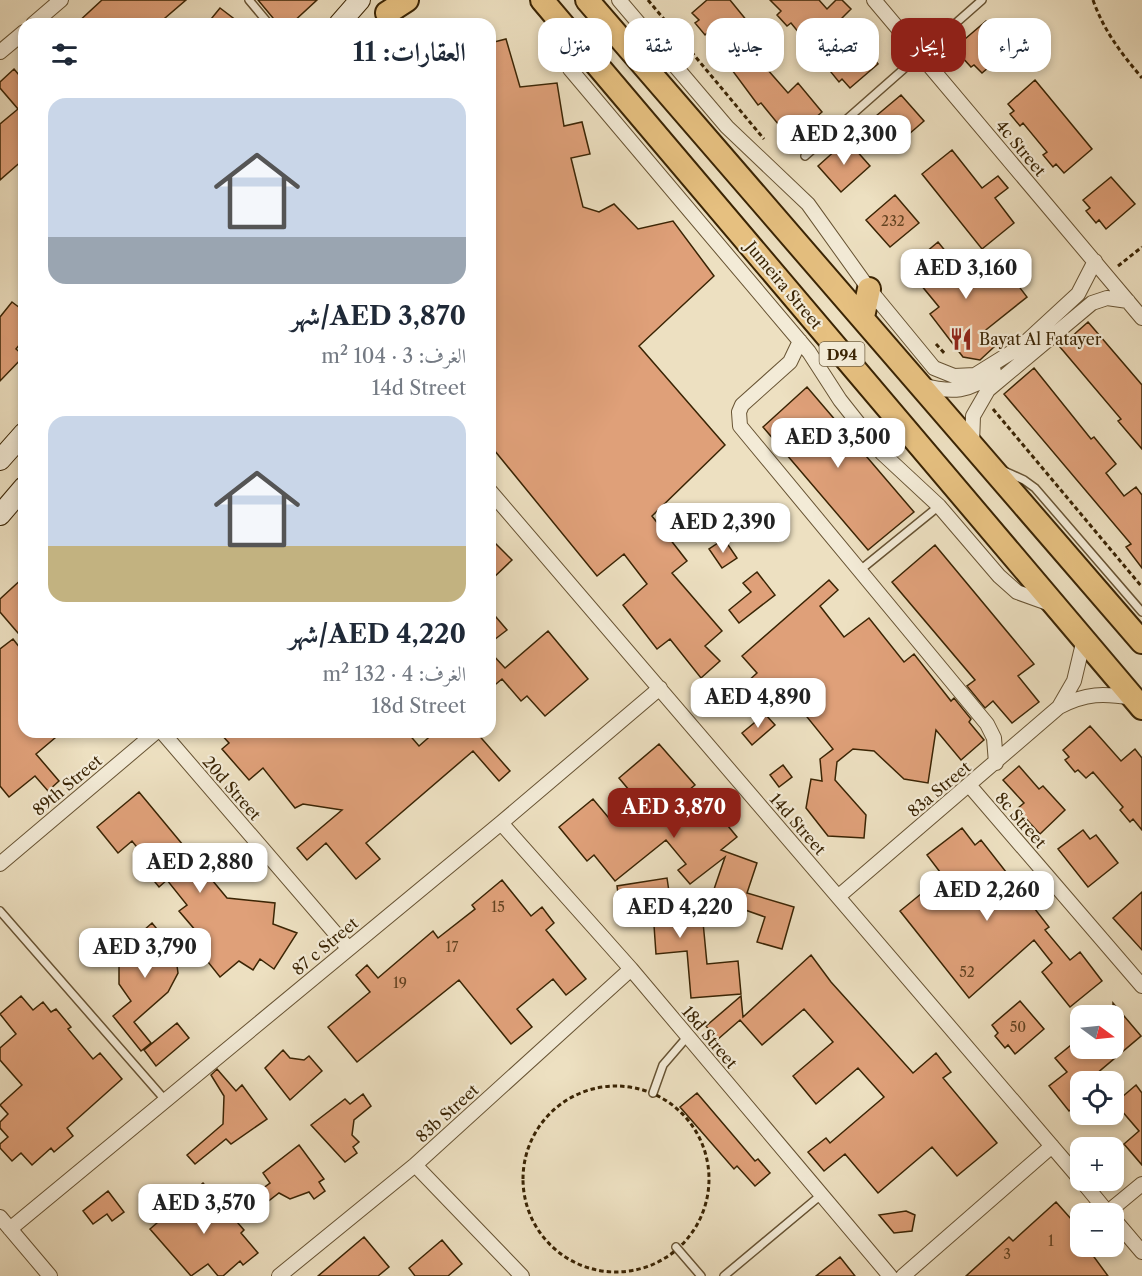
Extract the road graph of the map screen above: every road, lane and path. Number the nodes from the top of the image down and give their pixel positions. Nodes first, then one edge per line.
1 (61, 0) edge
2 (249, 0) edge
3 (360, 0) edge
4 (407, 0) edge
5 (542, 0) edge
6 (587, 0) edge
7 (619, 0) edge
8 (874, 0) edge
9 (982, 0) edge
10 (1093, 0) edge
11 (388, 12) edge
12 (40, 18) edge
13 (265, 18) edge
14 (344, 18) edge
15 (557, 18) edge
16 (962, 18) edge
17 (891, 20) edge
18 (18, 37) edge
19 (0, 52) edge
20 (573, 72) edge
21 (602, 72) edge
22 (901, 72) edge
23 (935, 72) edge
24 (1142, 78) edge
25 (805, 156) dead end
26 (1142, 247) edge
27 (1095, 261) junction
28 (1107, 275) junction
29 (869, 289) junction
30 (1128, 301) junction
31 (863, 317) junction
32 (1142, 318) edge
33 (800, 341) junction
34 (1020, 347) junction
35 (921, 385) junction
36 (987, 390) junction
37 (18, 440) edge
38 (972, 444) junction
39 (0, 460) edge
40 (991, 466) junction
41 (18, 494) edge
42 (496, 498) edge
43 (939, 506) junction
44 (0, 515) edge
45 (859, 572) junction
46 (1142, 587) edge
47 (1056, 606) junction
48 (1142, 612) edge
49 (1084, 639) junction
50 (1142, 642) edge
51 (660, 688) junction
52 (1138, 703) edge
53 (1059, 707) junction
54 (149, 738) edge
55 (167, 738) edge
56 (996, 763) junction
57 (969, 784) junction
58 (501, 823) junction
59 (0, 864) edge
60 (839, 896) junction
61 (0, 911) edge
62 (348, 948) junction
63 (631, 969) junction
64 (1142, 986) edge
65 (688, 1036) junction
66 (653, 1093) junction
67 (166, 1101) junction
68 (1052, 1146) junction
69 (415, 1165) junction
70 (1070, 1167) edge
71 (1142, 1184) edge
72 (1090, 1191) edge
73 (821, 1195) junction
74 (1101, 1203) edge
75 (1122, 1203) edge
76 (0, 1217) edge
77 (10, 1229) junction
78 (1124, 1231) edge
79 (676, 1247) junction
80 (1142, 1252) edge
81 (51, 1276) edge
82 (279, 1276) edge
83 (522, 1276) edge
84 (701, 1276) edge
85 (724, 1276) edge
86 (890, 1276) edge
87 (903, 1276) edge

1 - 12 street
2 - 13 lane
3 - 14 main road
4 - 11 main road
5 - 15 main road, Jumeira Street / D94
6 - 31 main road, D94
7 - 29 street
8 - 17 street, 4c Street
9 - 16 lane
10 - 24 path
18 - 19 street
20 - 33 street
21 - 47 main road, Jumeira Street / D94
22 - 25 lane
23 - 27 street, 4c Street
26 - 28 path
27 - 28 street, 4c Street
27 - 34 street
28 - 30 street, 4c Street
29 - 31 main road
29 - 34 street
30 - 32 street, 4c Street
30 - 36 street
31 - 35 main road, D94
33 - 43 street
33 - 45 street
34 - 35 street
35 - 38 main road, D94
36 - 38 street
36 - 46 path
37 - 39 main road
38 - 40 main road, D94
40 - 48 lane
40 - 50 main road, D94
41 - 44 main road
42 - 51 street, 14d Street
43 - 45 lane
43 - 47 street
45 - 56 street
47 - 49 main road, Jumeira Street / D94
49 - 52 main road, Jumeira Street / D94
49 - 53 street, 83a Street
51 - 58 street, 87 c Street
51 - 60 street, 14d Street
52 - 53 street, 83a Street
53 - 56 street, 83a Street
54 - 59 street, 89th Street
55 - 62 street, 20d Street
56 - 57 street, 83a Street
57 - 60 street, 83a Street
57 - 64 street, 8c Street
58 - 62 street, 87 c Street
58 - 63 street, 18d Street
60 - 68 street, 14d Street
61 - 67 lane
62 - 67 street, 87 c Street
63 - 65 street, 18d Street
63 - 69 street, 83b Street
65 - 66 lane
65 - 73 street, 18d Street
66 - 79 path
66 - 79 path
67 - 77 street, 87 c Street
68 - 70 street, 14d Street
68 - 87 street
69 - 82 street, 83b Street
69 - 83 street
71 - 75 street
72 - 74 street, 14d Street
73 - 85 lane
73 - 86 street, 18d Street
76 - 77 street
77 - 81 street
78 - 80 street, 14d Street
79 - 84 lane

